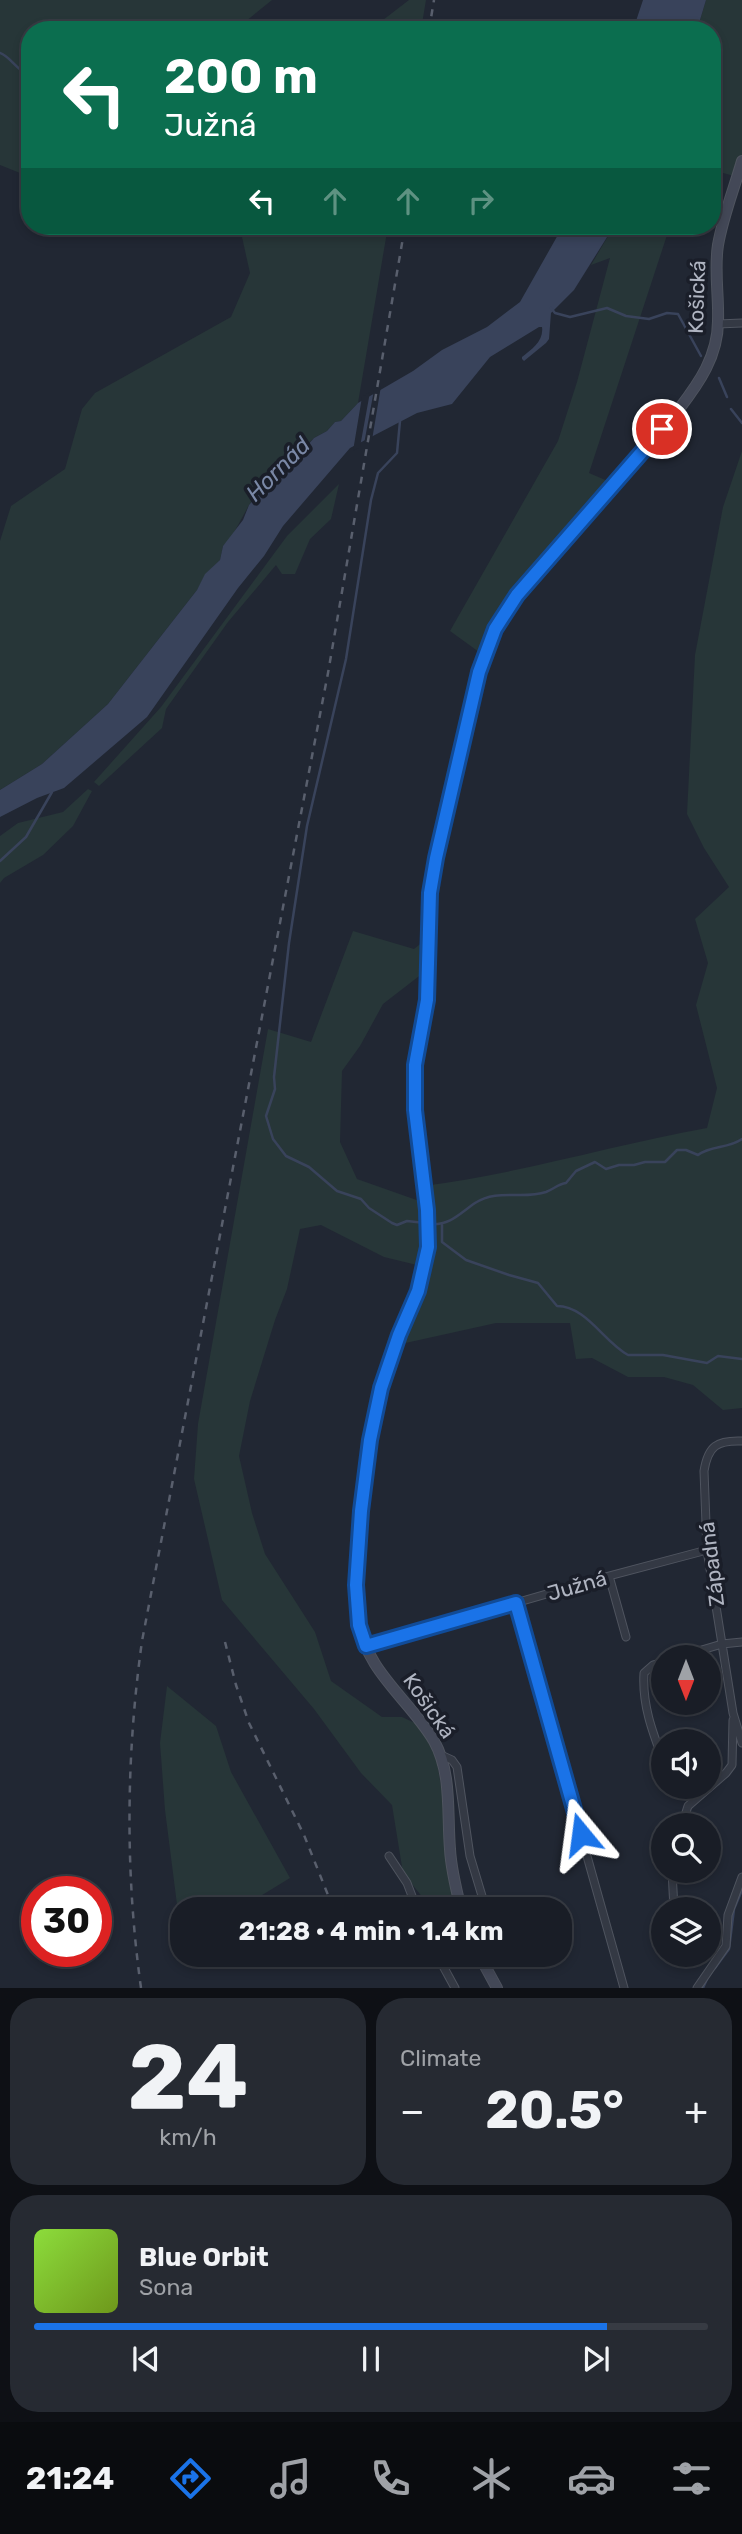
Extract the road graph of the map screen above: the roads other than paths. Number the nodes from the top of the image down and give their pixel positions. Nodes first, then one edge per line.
1 (742, 161) edge
2 (742, 323) edge
3 (718, 324) junction
4 (742, 1441) edge
5 (707, 1550) junction
6 (608, 1576) junction
7 (516, 1603) junction
8 (625, 1637) dead end
9 (742, 1642) edge
10 (722, 1644) junction
11 (719, 1645) edge
12 (366, 1646) junction
13 (651, 1667) edge
14 (733, 1713) junction
15 (652, 1729) edge
16 (742, 1743) edge
17 (440, 1754) junction
18 (686, 1813) edge
19 (389, 1856) dead end
20 (742, 1877) edge
21 (413, 1897) edge
22 (459, 1897) edge
23 (482, 1897) edge
24 (444, 1967) edge
25 (486, 1967) edge
26 (455, 1988) edge
27 (497, 1988) edge
28 (624, 1988) edge
29 (697, 1988) edge

1 - 3 street, Košická
2 - 3 street
3 - 12 street, Košická
4 - 5 street, Západná
5 - 6 street, Južná
5 - 10 street, Západná
6 - 7 street, Južná
6 - 8 street
7 - 12 street, Južná
7 - 28 street
9 - 10 street
10 - 11 street
10 - 14 street, Západná
12 - 17 street, Košická
13 - 15 street
14 - 16 street, Západná
14 - 18 street, Západná
17 - 22 street, Košická
17 - 23 street
19 - 21 street
20 - 29 street
24 - 26 street
25 - 27 street

